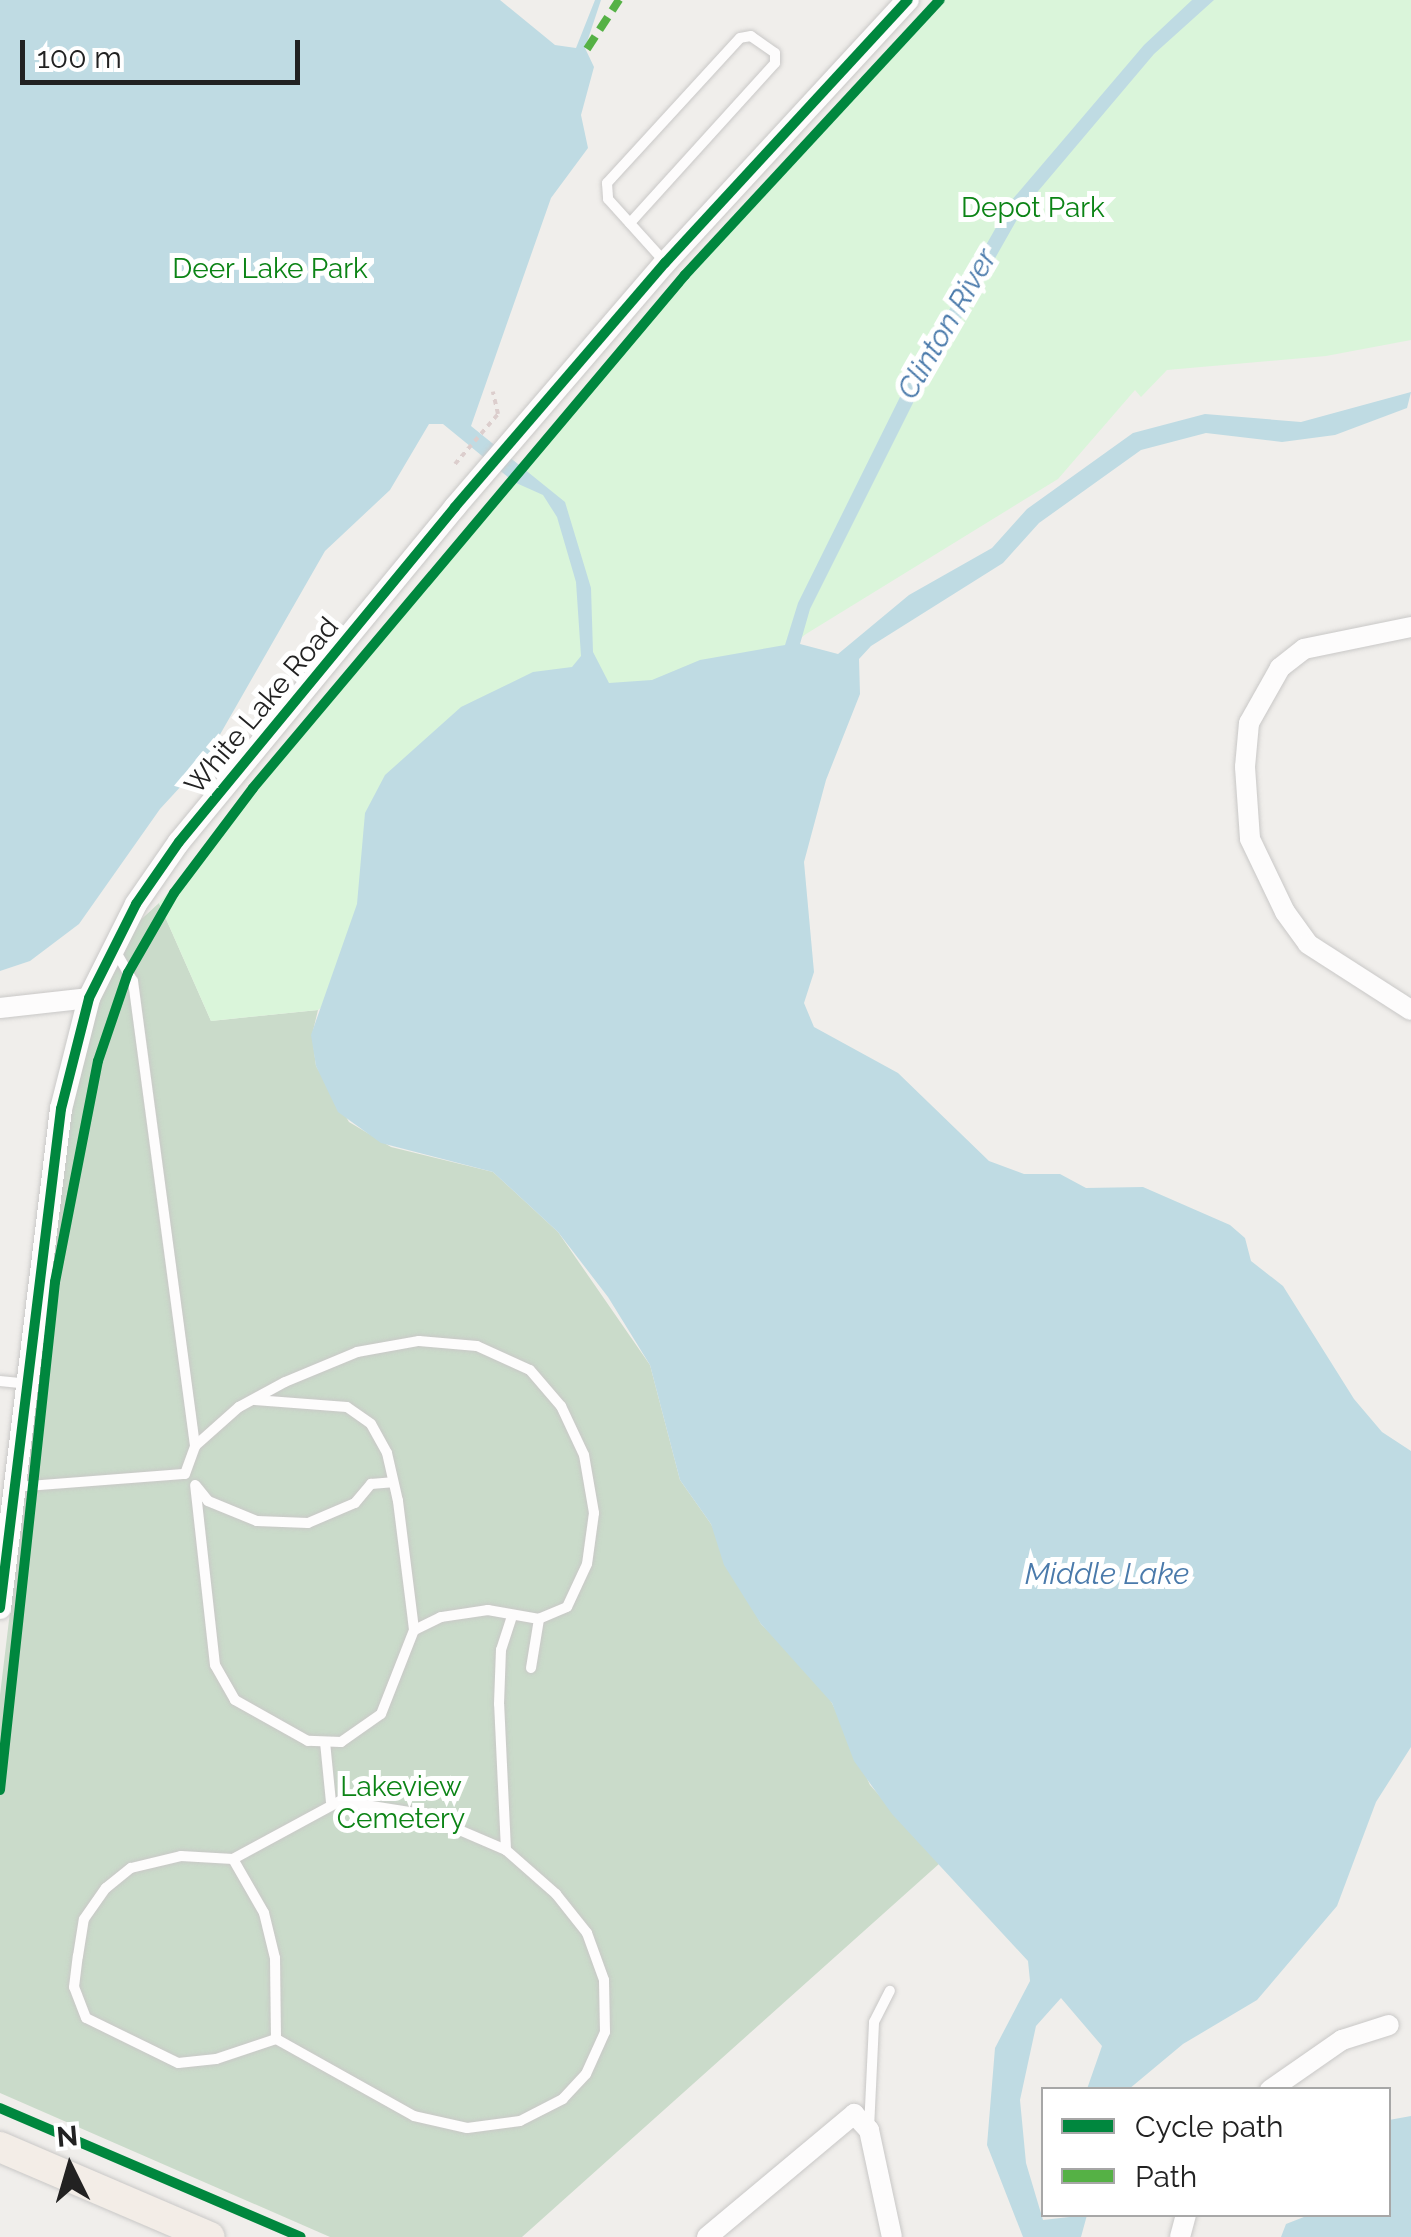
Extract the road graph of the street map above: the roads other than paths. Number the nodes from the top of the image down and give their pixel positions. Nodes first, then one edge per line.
1 (908, 0) edge
2 (630, 223) junction
3 (665, 262) junction
4 (1411, 626) edge
5 (112, 946) junction
6 (89, 998) junction
7 (0, 1008) edge
8 (1411, 1010) edge
9 (0, 1381) edge
10 (27, 1384) junction
11 (252, 1400) junction
12 (195, 1446) junction
13 (185, 1474) junction
14 (392, 1482) junction
15 (194, 1485) junction
16 (15, 1487) junction
17 (0, 1608) edge
18 (512, 1616) junction
19 (540, 1619) junction
20 (414, 1630) junction
21 (531, 1668) dead end
22 (325, 1742) junction
23 (330, 1802) junction
24 (506, 1850) junction
25 (233, 1860) junction
26 (890, 1991) dead end
27 (1389, 2025) dead end
28 (276, 2039) junction
29 (1274, 2087) edge
30 (869, 2130) junction
31 (0, 2147) edge
32 (210, 2237) edge
33 (706, 2237) edge
34 (892, 2237) edge

1 - 3 street, White Lake Road
2 - 2 lane
2 - 3 lane
3 - 5 street, White Lake Road
4 - 8 street
5 - 6 street, White Lake Road
5 - 12 lane
6 - 7 street
6 - 10 street, White Lake Road
9 - 10 lane
10 - 16 street, White Lake Road
11 - 12 lane
11 - 14 lane
11 - 19 lane
12 - 13 lane
13 - 15 lane
13 - 16 lane
14 - 15 lane
14 - 20 lane
15 - 22 lane
16 - 17 street, White Lake Road
18 - 19 lane
18 - 20 lane
18 - 24 lane
19 - 21 lane
20 - 22 lane
22 - 23 lane
23 - 24 lane
23 - 25 lane
24 - 28 lane
25 - 28 lane
25 - 28 lane
26 - 30 lane
27 - 29 street
30 - 33 street
30 - 34 street
31 - 32 main road

